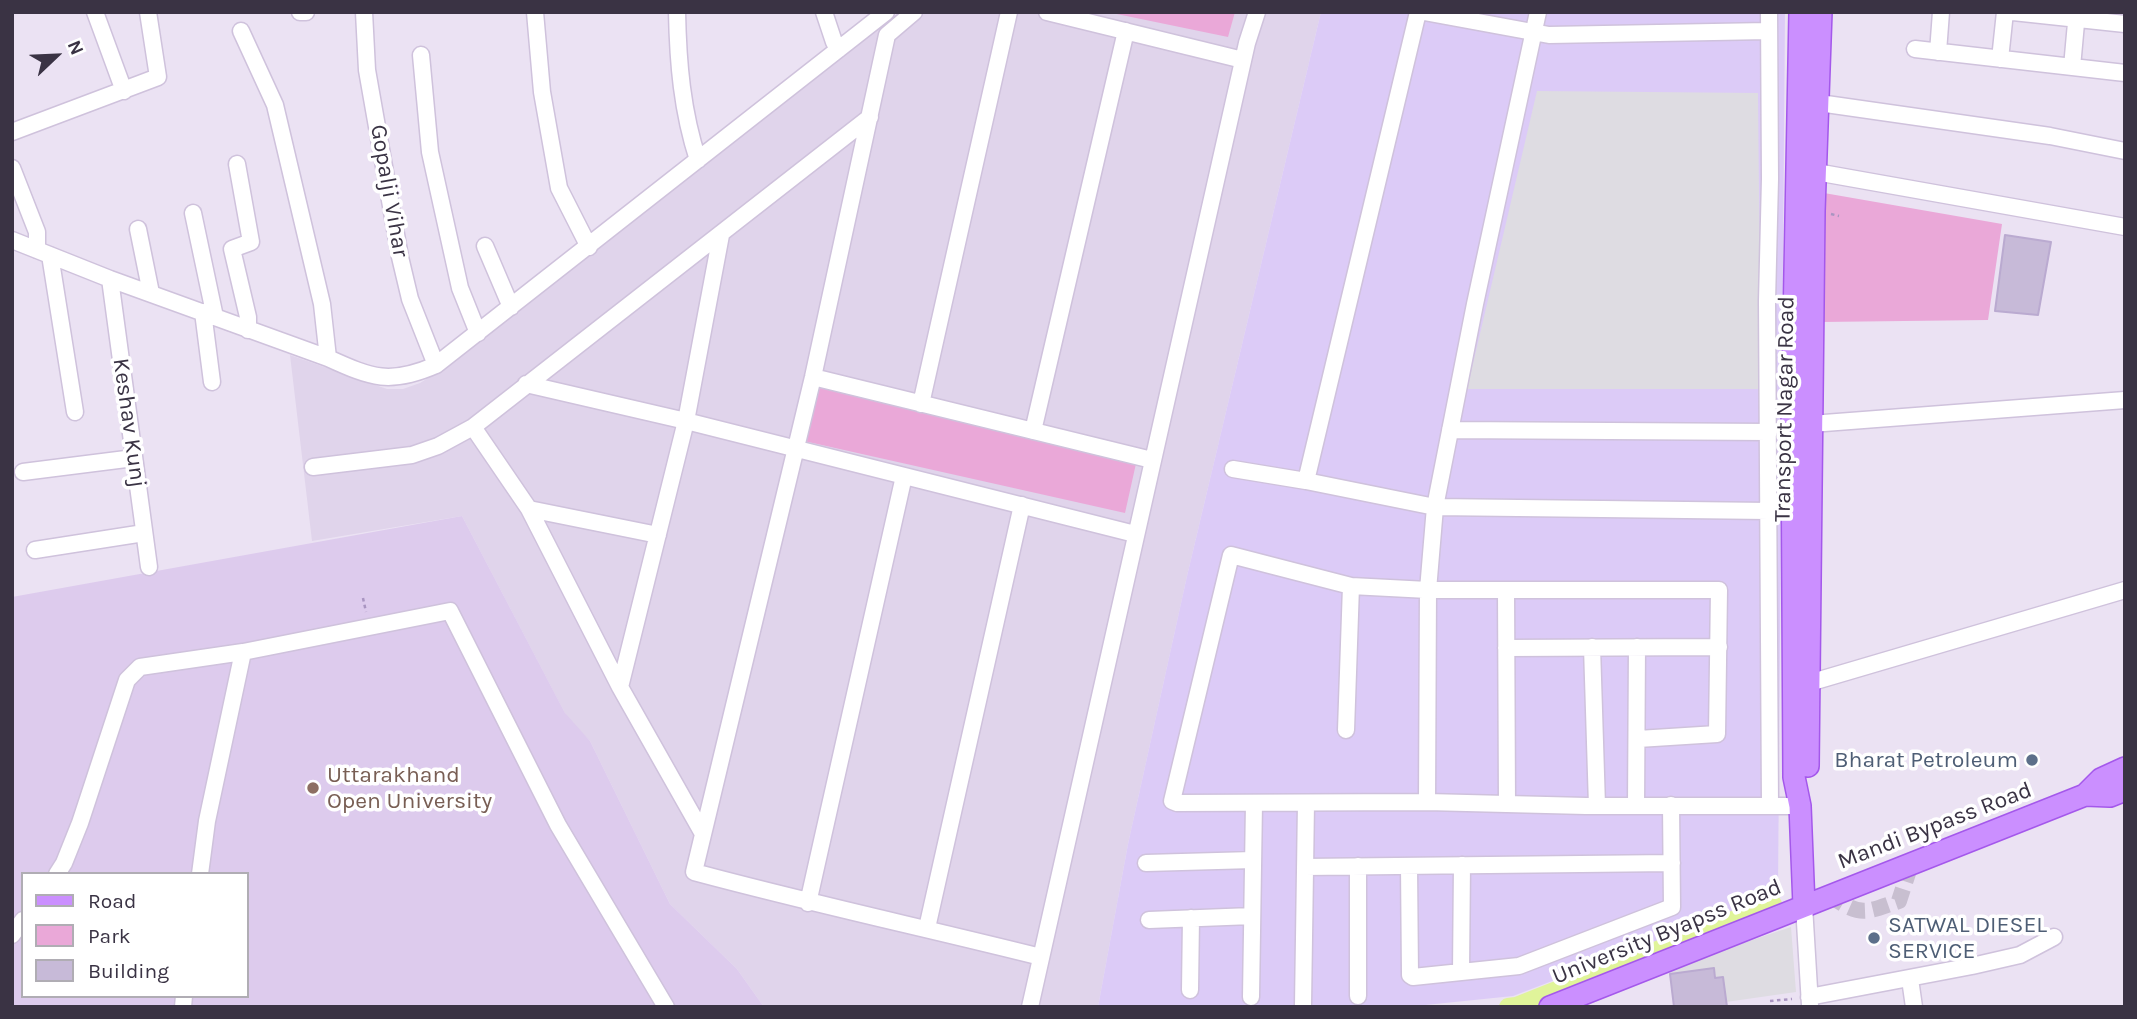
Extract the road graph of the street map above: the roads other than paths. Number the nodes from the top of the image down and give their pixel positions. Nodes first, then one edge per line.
1 (95, 12) edge
2 (148, 12) edge
3 (364, 12) edge
4 (535, 12) edge
5 (677, 12) edge
6 (824, 12) edge
7 (886, 12) edge
8 (914, 12) edge
9 (1009, 12) edge
10 (1047, 12) edge
11 (1257, 12) edge
12 (1418, 12) edge
13 (1424, 12) edge
14 (1538, 12) edge
15 (1769, 12) edge
16 (1800, 12) edge
17 (1821, 12) edge
18 (1941, 12) edge
19 (2005, 12) edge
20 (2013, 12) edge
21 (2077, 15) edge
22 (2125, 24) edge
23 (1126, 31) junction
24 (1768, 31) junction
25 (241, 32) dead end
26 (1534, 33) junction
27 (839, 49) junction
28 (1915, 49) dead end
29 (1938, 52) junction
30 (421, 55) dead end
31 (2000, 59) junction
32 (1243, 60) junction
33 (2072, 67) junction
34 (2125, 73) edge
35 (124, 91) junction
36 (1809, 102) junction
37 (870, 117) junction
38 (12, 132) edge
39 (2125, 151) edge
40 (698, 160) junction
41 (237, 164) dead end
42 (12, 168) edge
43 (1816, 172) junction
44 (192, 213) dead end
45 (2125, 227) edge
46 (138, 229) dead end
47 (1805, 230) junction
48 (721, 236) junction
49 (12, 240) edge
50 (485, 246) dead end
51 (589, 247) junction
52 (43, 252) junction
53 (110, 279) junction
54 (151, 293) junction
55 (511, 307) junction
56 (209, 315) junction
57 (248, 330) junction
58 (478, 333) junction
59 (328, 358) junction
60 (436, 365) junction
61 (813, 377) junction
62 (212, 382) dead end
63 (526, 384) junction
64 (2125, 400) edge
65 (921, 404) junction
66 (75, 412) dead end
67 (687, 421) junction
68 (1811, 424) junction
69 (473, 427) junction
70 (1450, 430) junction
71 (1033, 431) junction
72 (1769, 432) junction
73 (796, 449) junction
74 (134, 458) junction
75 (1152, 460) junction
76 (313, 467) dead end
77 (1233, 469) dead end
78 (23, 472) dead end
79 (904, 476) junction
80 (1306, 481) junction
81 (1022, 505) junction
82 (1435, 507) junction
83 (528, 509) junction
84 (1769, 511) junction
85 (144, 533) junction
86 (1135, 534) junction
87 (658, 535) junction
88 (35, 550) dead end
89 (149, 567) dead end
90 (1352, 586) junction
91 (1428, 590) junction
92 (1506, 590) junction
93 (2125, 590) edge
94 (1592, 647) junction
95 (1637, 647) junction
96 (1719, 647) junction
97 (1506, 648) junction
98 (243, 652) junction
99 (1809, 682) junction
100 (620, 687) junction
101 (1346, 730) dead end
102 (1638, 739) junction
103 (2125, 768) edge
104 (2125, 790) edge
105 (2085, 795) junction
106 (1427, 802) junction
107 (1254, 803) junction
108 (1306, 803) junction
109 (1507, 804) junction
110 (1770, 805) junction
111 (1597, 806) junction
112 (1636, 806) junction
113 (1671, 806) junction
114 (1800, 806) junction
115 (702, 832) junction
116 (1253, 860) junction
117 (1146, 863) dead end
118 (1672, 863) junction
119 (1462, 865) junction
120 (1358, 866) junction
121 (1409, 866) junction
122 (1305, 867) junction
123 (58, 872) edge
124 (200, 872) edge
125 (808, 903) junction
126 (1804, 906) junction
127 (1252, 916) junction
128 (1191, 918) junction
129 (1149, 920) dead end
130 (927, 928) junction
131 (2054, 937) dead end
132 (1041, 957) junction
133 (1461, 972) junction
134 (1910, 979) junction
135 (1191, 990) dead end
136 (1358, 996) dead end
137 (1251, 997) dead end
138 (1810, 1002) edge
139 (1303, 1005) dead end
140 (666, 1007) edge
141 (1030, 1007) edge
142 (1550, 1007) edge
143 (1914, 1007) edge

1 - 35 street
2 - 35 street
3 - 60 street, Gopalji Vihar
4 - 51 street
5 - 40 street
6 - 27 street
7 - 27 street
8 - 37 street
9 - 65 street
10 - 23 street
11 - 32 street
12 - 80 street
13 - 26 street
14 - 26 street
15 - 24 street
16 - 36 main road, Transport Nagar Road
17 - 36 main road, Transport Nagar Road
18 - 29 street
19 - 31 street
20 - 21 street
21 - 22 street
21 - 33 street
23 - 32 street
23 - 71 street
24 - 26 street
24 - 72 street
25 - 59 street
26 - 70 street
27 - 40 street
28 - 29 street
29 - 31 street
30 - 58 street
31 - 33 street
32 - 75 street
33 - 34 street
35 - 38 street
36 - 39 street
36 - 43 main road, Transport Nagar Road
36 - 47 main road, Transport Nagar Road
37 - 48 street
37 - 61 street
40 - 51 street
41 - 57 street
42 - 52 street
43 - 45 street
43 - 47 main road, Transport Nagar Road
44 - 56 street
46 - 54 street
47 - 68 main road, Transport Nagar Road
47 - 114 main road, Transport Nagar Road
48 - 63 street
48 - 67 street
49 - 52 street
50 - 55 street
51 - 55 street
52 - 53 street
52 - 66 street
53 - 54 street
53 - 74 street, Keshav Kunj
54 - 56 street
55 - 58 street
56 - 57 street
56 - 62 street
57 - 59 street
58 - 60 street
59 - 60 street
61 - 65 street
61 - 73 street
63 - 67 street
63 - 69 street
64 - 68 street
65 - 71 street
67 - 73 street
67 - 87 street
68 - 99 main road, Transport Nagar Road
69 - 76 street
69 - 83 street
70 - 72 street
70 - 82 street
71 - 75 street
72 - 84 street
73 - 79 street
73 - 115 street
74 - 78 street
74 - 85 street, Keshav Kunj
75 - 86 street
77 - 80 street
79 - 81 street
79 - 125 street
80 - 82 street
81 - 86 street
81 - 130 street
82 - 84 street
82 - 91 street
83 - 87 street
83 - 100 street
84 - 110 street
85 - 88 street
85 - 89 street, Keshav Kunj
86 - 132 street
87 - 100 street
90 - 91 street
90 - 101 street
90 - 107 street
91 - 92 street
91 - 106 street
92 - 96 street
92 - 97 street
93 - 99 street
94 - 95 street
94 - 97 street
94 - 111 street
95 - 96 street
95 - 102 street
96 - 102 street
97 - 109 street
98 - 123 street
98 - 124 street
98 - 140 street
99 - 114 main road, Transport Nagar Road
100 - 115 street
102 - 112 street
103 - 105 main road, Mandi Bypass Road
104 - 105 main road, Mandi Bypass Road
105 - 126 main road, Mandi Bypass Road
106 - 108 street
106 - 109 street
107 - 108 street
107 - 116 street
108 - 122 street
109 - 111 street
110 - 113 street
110 - 114 street
111 - 112 street
112 - 113 street
113 - 118 street
114 - 126 main road, Transport Nagar Road
115 - 125 street
116 - 117 street
116 - 127 street
118 - 119 street
118 - 133 street
119 - 121 street
119 - 133 street
120 - 121 street
120 - 122 street
120 - 136 street
121 - 133 street
122 - 139 street
125 - 130 street
126 - 138 street
126 - 142 main road, University Byapss Road
127 - 128 street
127 - 137 street
128 - 129 street
128 - 135 street
130 - 132 street
131 - 134 street
132 - 141 street
134 - 138 street
134 - 143 street

